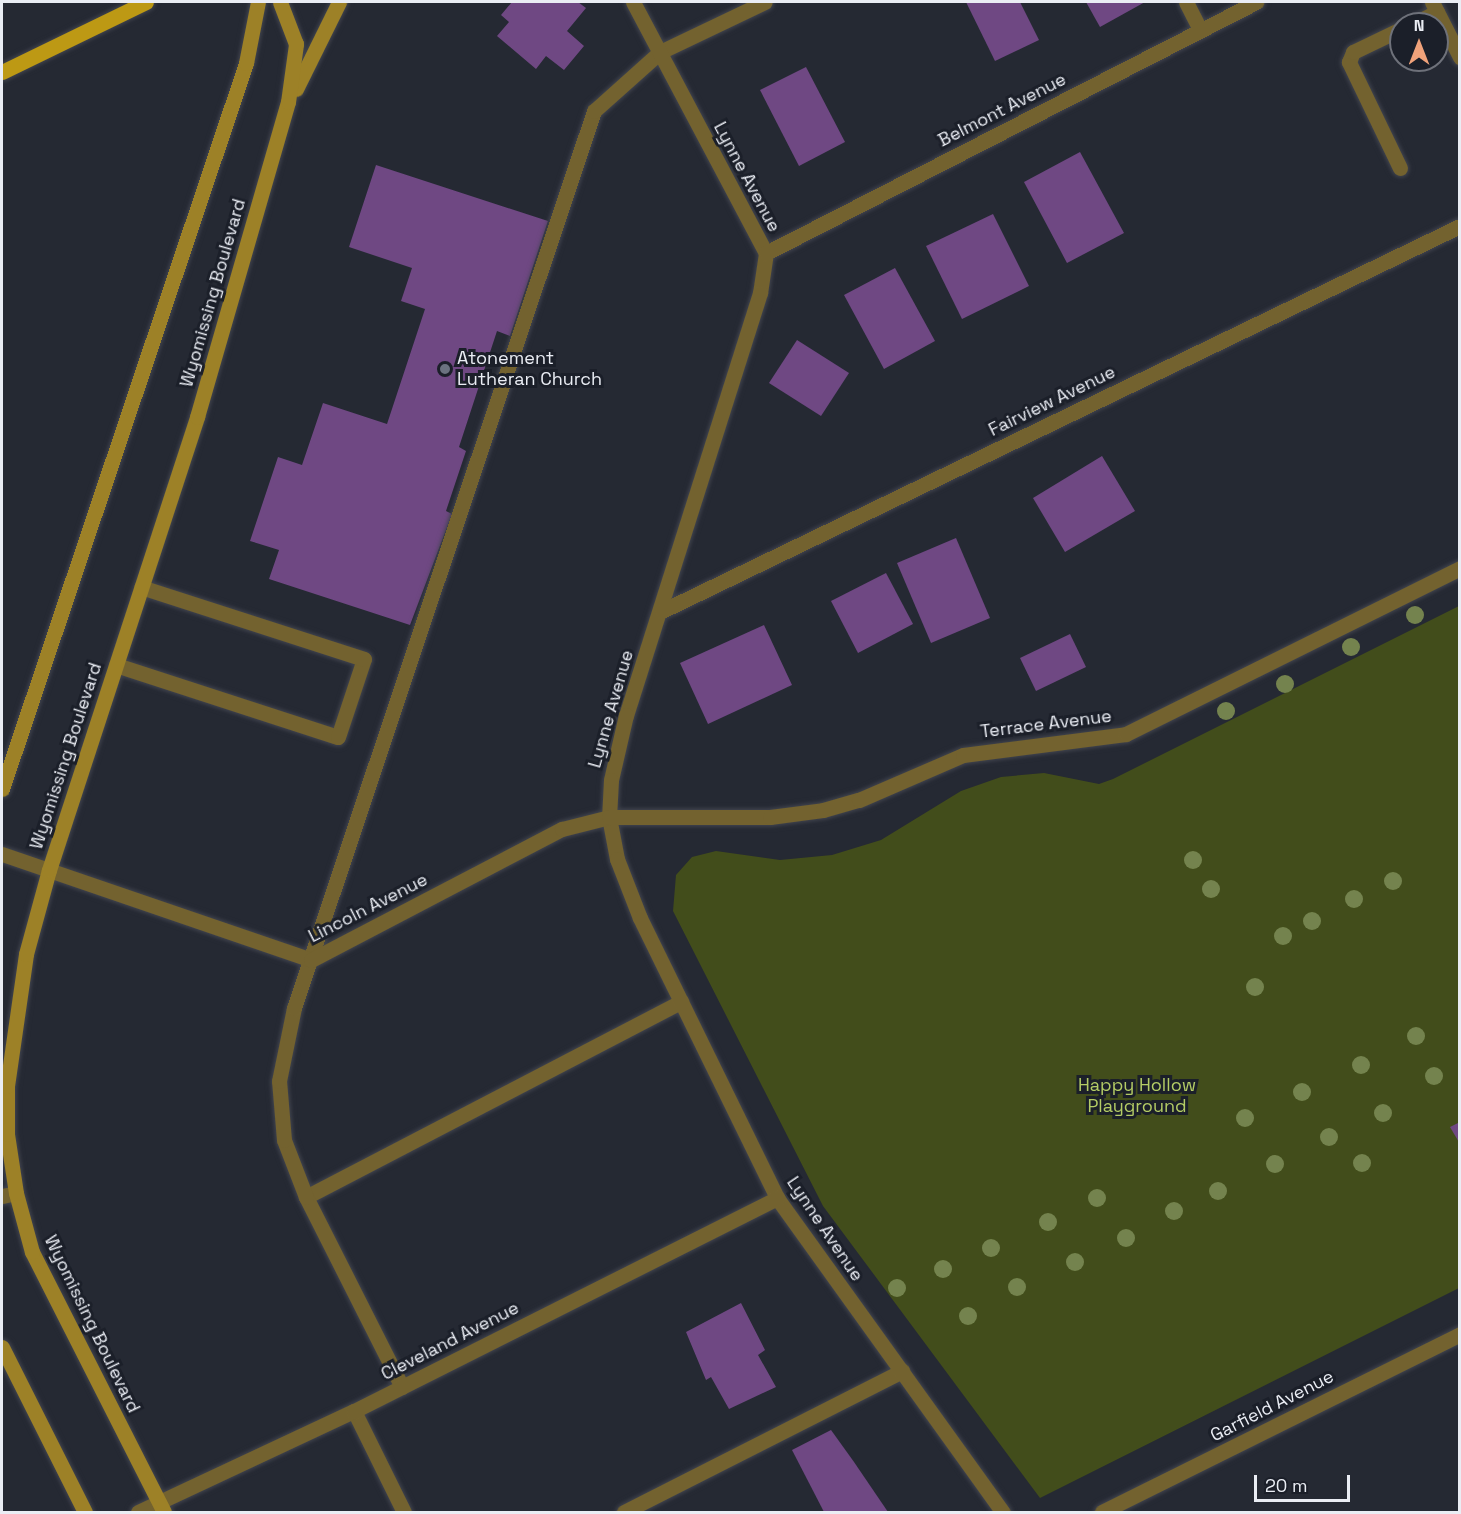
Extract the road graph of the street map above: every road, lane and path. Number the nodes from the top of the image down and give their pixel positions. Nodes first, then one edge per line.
1 (146, 2) edge
2 (258, 2) edge
3 (280, 2) edge
4 (339, 2) edge
5 (633, 2) edge
6 (765, 2) edge
7 (1186, 2) edge
8 (1256, 2) edge
9 (1434, 7) edge
10 (1200, 29) junction
11 (1389, 35) edge
12 (660, 52) junction
13 (1460, 57) edge
14 (2, 72) edge
15 (288, 102) junction
16 (1400, 168) dead end
17 (1460, 226) edge
18 (766, 253) junction
19 (1460, 568) edge
20 (141, 587) junction
21 (662, 611) junction
22 (116, 664) junction
23 (2, 789) edge
24 (609, 817) junction
25 (2, 854) edge
26 (50, 870) junction
27 (311, 960) junction
28 (681, 1002) junction
29 (9, 1194) edge
30 (306, 1197) junction
31 (777, 1198) junction
32 (1460, 1334) edge
33 (2, 1347) edge
34 (902, 1371) junction
35 (402, 1387) junction
36 (354, 1411) junction
37 (161, 1508) edge
38 (86, 1512) edge
39 (138, 1512) edge
40 (404, 1512) edge
41 (624, 1512) edge
42 (1003, 1512) edge
43 (1102, 1512) edge

1 - 14 main road
2 - 23 main road
3 - 15 main road, Wyomissing Boulevard
4 - 15 main road
5 - 12 street, Lynne Avenue
6 - 12 street
7 - 10 street
8 - 10 street, Belmont Avenue
9 - 13 street
10 - 18 street, Belmont Avenue
11 - 16 street
12 - 18 street, Lynne Avenue
12 - 27 street
15 - 20 main road, Wyomissing Boulevard
17 - 21 street, Fairview Avenue
18 - 21 street, Lynne Avenue
19 - 24 street, Terrace Avenue
20 - 22 main road, Wyomissing Boulevard
20 - 22 street
21 - 24 street, Lynne Avenue
22 - 26 main road, Wyomissing Boulevard
24 - 27 street, Lincoln Avenue
24 - 28 street, Lynne Avenue
25 - 26 street, Lincoln Avenue
26 - 27 street, Lincoln Avenue
26 - 29 main road, Wyomissing Boulevard
27 - 30 street
28 - 30 street
28 - 31 street, Lynne Avenue
29 - 37 main road, Wyomissing Boulevard
30 - 35 street
31 - 34 street, Lynne Avenue
31 - 35 street, Cleveland Avenue
32 - 43 street, Garfield Avenue
33 - 38 main road
34 - 41 street
34 - 42 street, Lynne Avenue
35 - 36 street, Cleveland Avenue
36 - 37 street, Cleveland Avenue
36 - 40 street
37 - 39 street, Cleveland Avenue

